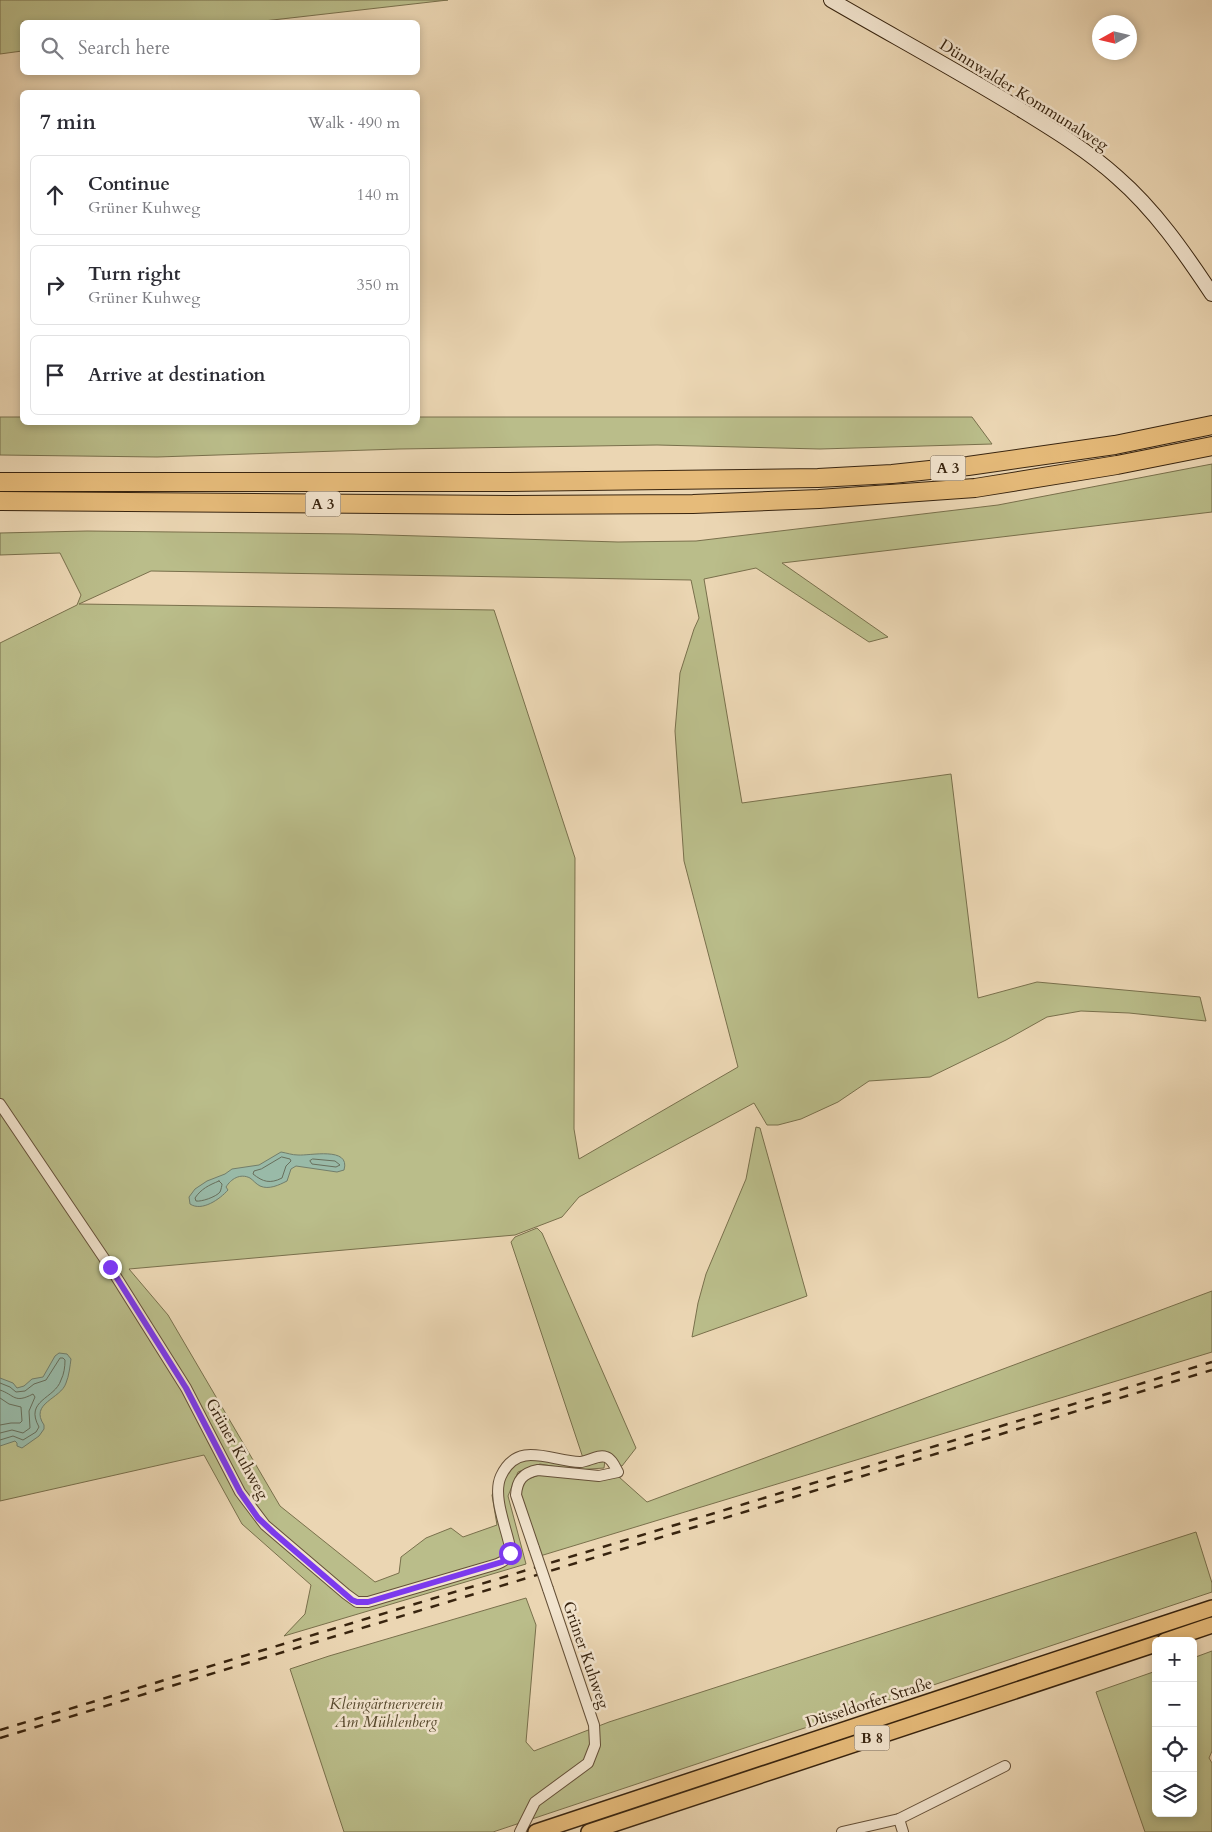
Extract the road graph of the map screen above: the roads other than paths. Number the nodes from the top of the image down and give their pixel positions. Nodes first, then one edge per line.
1 (831, 0) edge
2 (1212, 294) edge
3 (1212, 425) edge
4 (1212, 446) edge
5 (0, 482) edge
6 (0, 501) edge
7 (0, 1104) edge
8 (1212, 1608) edge
9 (1212, 1625) edge
10 (1176, 1637) edge
11 (1152, 1645) edge
12 (1005, 1766) dead end
13 (899, 1819) junction
14 (520, 1832) edge
15 (536, 1832) edge
16 (589, 1832) edge
17 (842, 1832) edge
18 (903, 1832) edge

1 - 2 main road, Dünnwalder Kommunalweg
3 - 5 highway, A 3
4 - 6 highway, A 3
7 - 14 street, Grüner Kuhweg, bridge
8 - 15 main road, Düsseldorfer Straße / B 8
9 - 10 main road
11 - 16 main road, Düsseldorfer Straße / B 8
12 - 13 street
13 - 17 street
13 - 18 street

